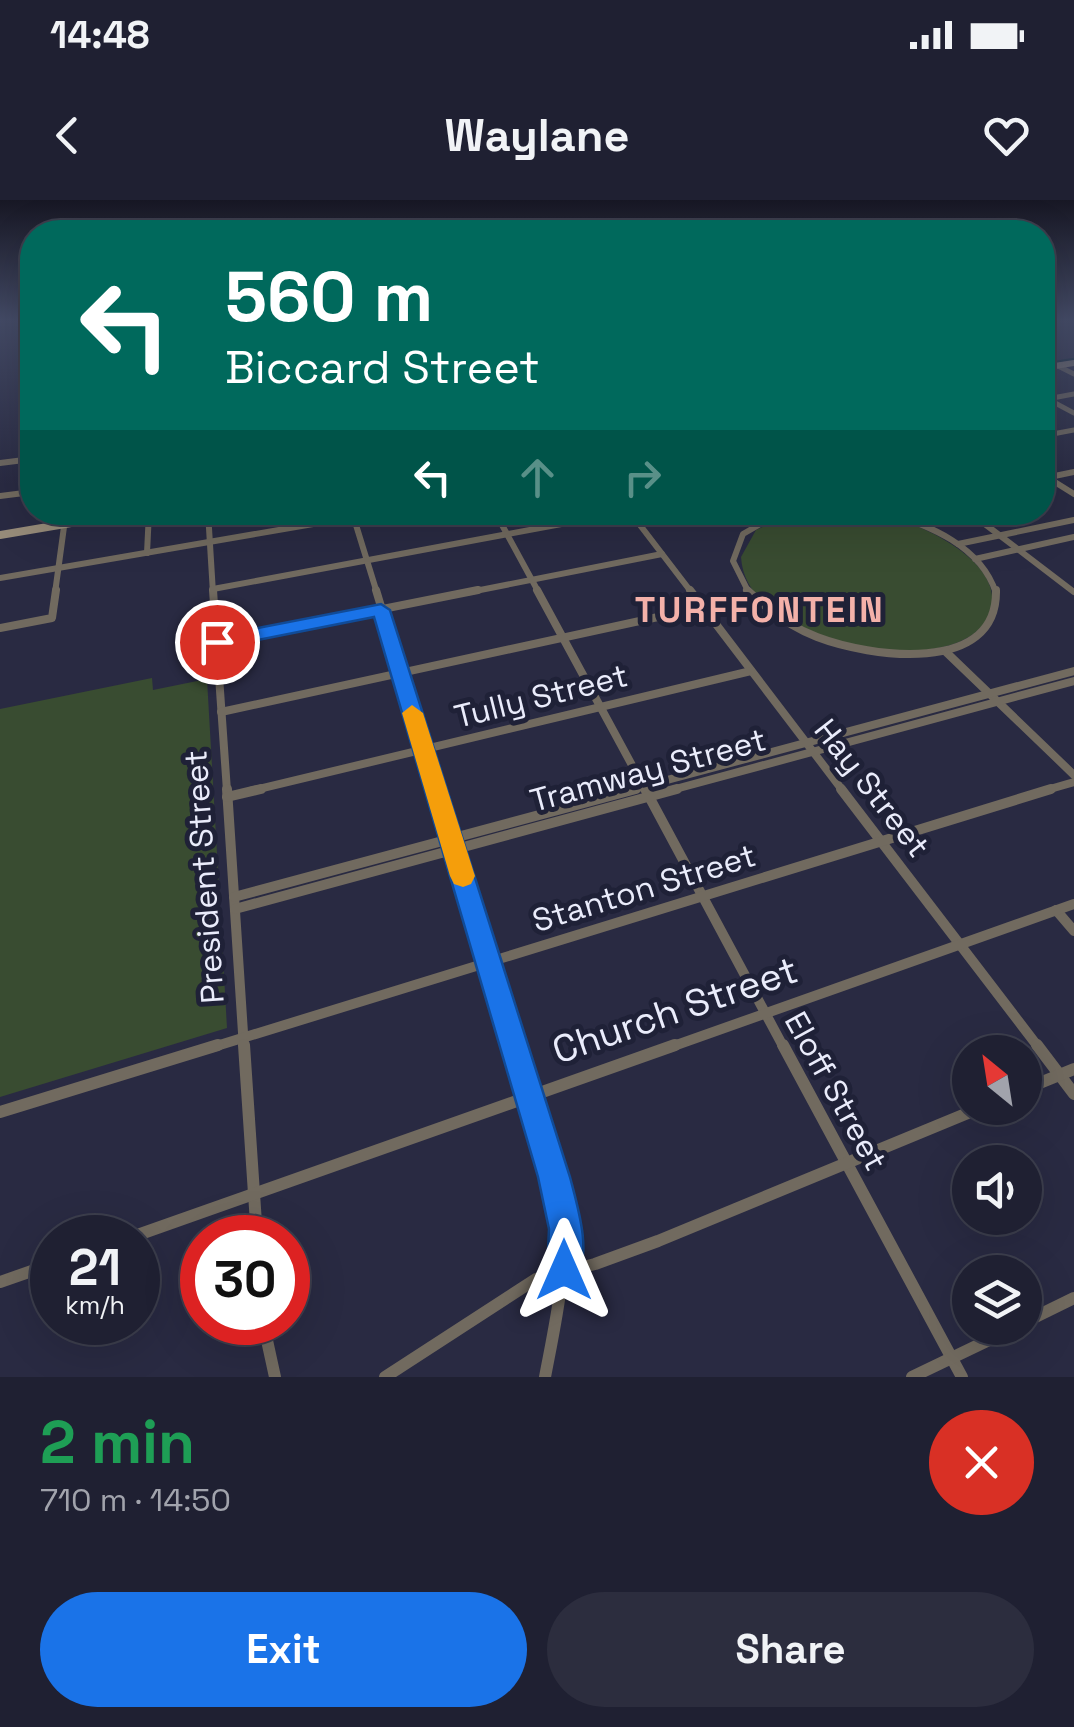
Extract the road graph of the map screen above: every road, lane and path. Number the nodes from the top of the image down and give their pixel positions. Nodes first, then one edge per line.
1 (59, 525) edge
2 (65, 525) edge
3 (148, 525) edge
4 (209, 525) edge
5 (299, 525) edge
6 (355, 525) edge
7 (502, 525) edge
8 (556, 525) edge
9 (639, 525) edge
10 (756, 525) edge
11 (922, 525) edge
12 (985, 525) edge
13 (1050, 525) edge
14 (507, 534) junction
15 (0, 535) edge
16 (998, 536) junction
17 (1074, 537) edge
18 (210, 542) junction
19 (958, 544) junction
20 (1017, 550) junction
21 (147, 553) junction
22 (662, 554) junction
23 (976, 558) junction
24 (366, 560) junction
25 (58, 568) junction
26 (0, 578) edge
27 (532, 580) junction
28 (213, 589) junction
29 (1074, 592) edge
30 (750, 597) junction
31 (703, 608) junction
32 (381, 610) junction
33 (0, 628) edge
34 (563, 638) junction
35 (217, 642) junction
36 (944, 651) junction
37 (751, 671) junction
38 (400, 674) junction
39 (1074, 674) edge
40 (993, 698) junction
41 (600, 708) junction
42 (221, 712) junction
43 (809, 747) junction
44 (423, 750) junction
45 (1074, 778) edge
46 (646, 792) junction
47 (227, 798) junction
48 (882, 841) junction
49 (453, 843) junction
50 (702, 896) junction
51 (234, 903) junction
52 (1074, 904) edge
53 (1056, 910) junction
54 (1074, 930) edge
55 (960, 945) junction
56 (488, 962) junction
57 (765, 1013) junction
58 (242, 1037) junction
59 (1074, 1069) edge
60 (1060, 1075) junction
61 (1042, 1082) edge
62 (1074, 1094) edge
63 (528, 1096) junction
64 (0, 1112) edge
65 (952, 1119) edge
66 (846, 1162) junction
67 (255, 1194) junction
68 (256, 1215) edge
69 (160, 1227) edge
70 (564, 1270) junction
71 (30, 1272) edge
72 (0, 1282) edge
73 (1074, 1298) edge
74 (1042, 1314) edge
75 (268, 1345) edge
76 (979, 1345) edge
77 (952, 1358) junction
78 (275, 1377) edge
79 (384, 1377) edge
80 (545, 1377) edge
81 (912, 1377) edge
82 (962, 1377) edge

1 - 15 main road
2 - 25 street
3 - 21 street
4 - 18 street, President Street
5 - 18 street
6 - 24 street
7 - 14 street, Eloff Street
8 - 14 street
9 - 22 street, Hay Street
10 - 30 street
11 - 19 street
12 - 16 street
13 - 16 street
14 - 24 street
14 - 27 street, Eloff Street
16 - 19 street
16 - 20 street
17 - 20 street
18 - 21 street
18 - 28 street, President Street
19 - 23 street
20 - 23 street
20 - 29 street
21 - 25 street
22 - 27 street
22 - 31 street, Hay Street
23 - 36 street
24 - 28 street
24 - 32 street
25 - 26 street
25 - 33 street
27 - 32 street
27 - 34 street, Eloff Street
28 - 35 street, President Street
30 - 31 street
30 - 36 street
31 - 34 street
31 - 37 street, Hay Street
32 - 35 street
32 - 38 street
34 - 38 street
34 - 41 street, Eloff Street
35 - 42 street, President Street
36 - 40 street
37 - 41 street, Tully Street
37 - 43 street, Hay Street
38 - 42 street
38 - 44 street
39 - 40 street, Tramway Street
40 - 43 street, Tramway Street
40 - 45 street
41 - 44 street, Tully Street
41 - 46 street, Eloff Street
42 - 47 street, President Street
43 - 46 street, Tramway Street
43 - 48 street, Hay Street
44 - 47 street, Tully Street
44 - 49 street
45 - 48 street, Stanton Street
46 - 49 street, Tramway Street
46 - 50 street, Eloff Street
47 - 51 street, President Street
48 - 50 street, Stanton Street
48 - 55 street, Hay Street
49 - 51 street, Tramway Street
49 - 56 street
50 - 56 street, Stanton Street
50 - 57 street, Eloff Street
51 - 58 street, President Street
52 - 53 street, Church Street
53 - 54 street
53 - 55 street, Church Street
55 - 57 street, Church Street
55 - 60 street, Hay Street
56 - 58 street, Stanton Street
56 - 63 street
57 - 63 street, Church Street
57 - 66 street, Eloff Street
58 - 64 street, Stanton Street
58 - 67 street, President Street
59 - 60 street
60 - 61 street
60 - 62 street, Hay Street
63 - 67 street, Church Street
63 - 70 street
65 - 66 street
66 - 70 street
66 - 77 street, Eloff Street
67 - 68 street, President Street
67 - 69 street, Church Street
70 - 79 street
70 - 80 street
71 - 72 street
73 - 74 street
75 - 78 street
76 - 77 street
77 - 81 street
77 - 82 street, Eloff Street

